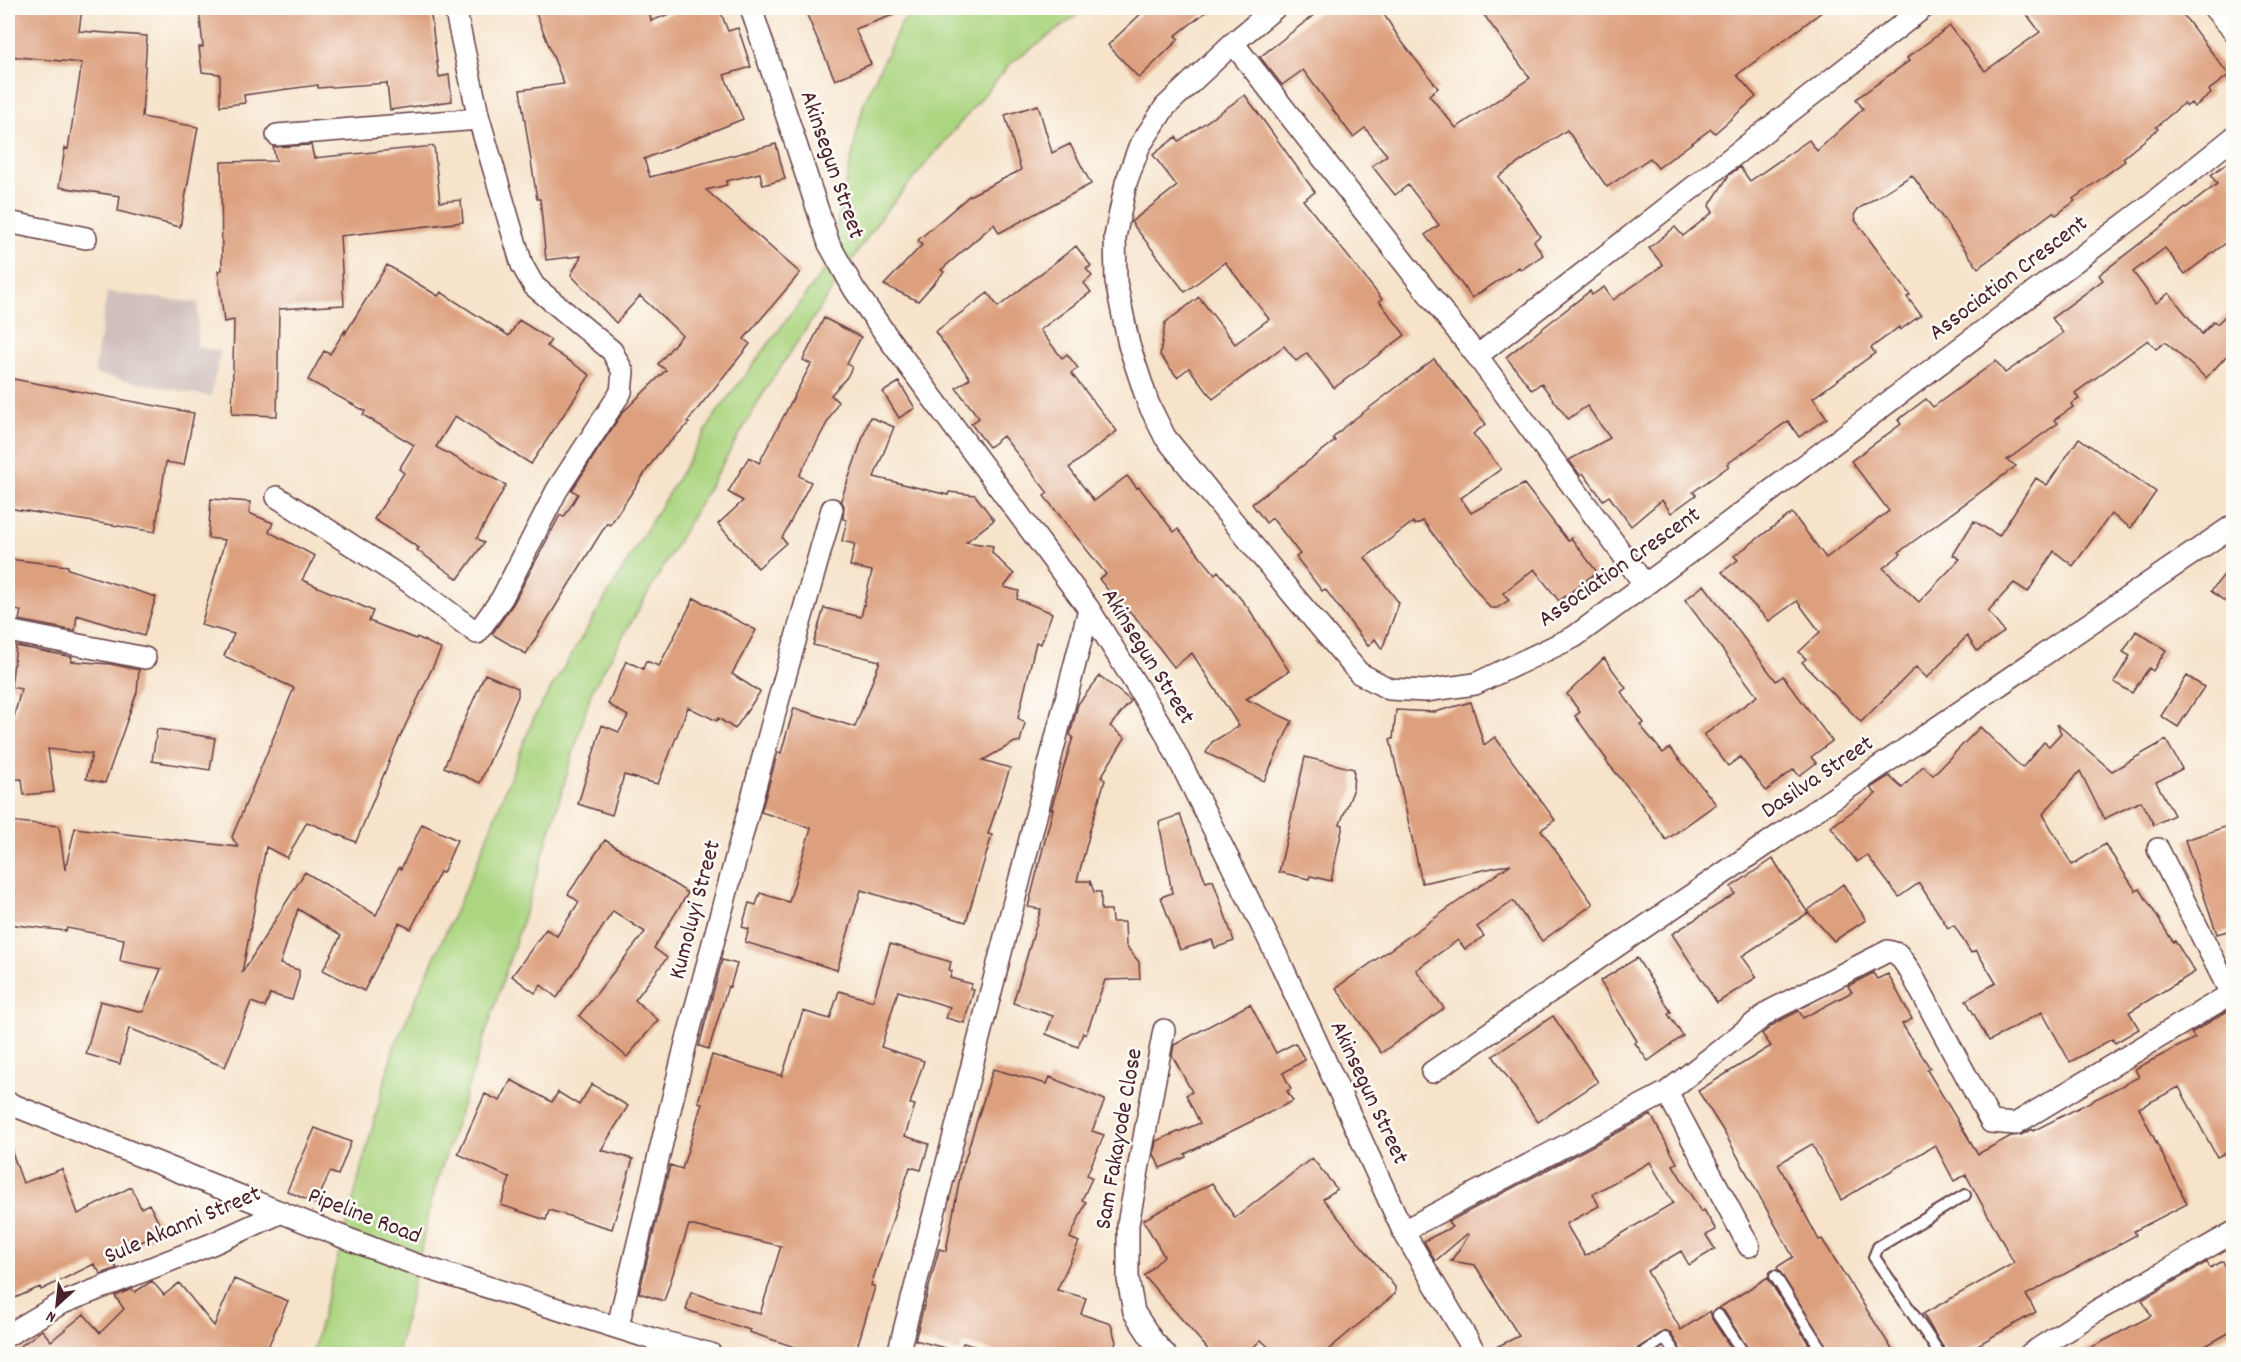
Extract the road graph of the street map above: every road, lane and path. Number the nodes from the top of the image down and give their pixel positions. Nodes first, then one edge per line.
1 (455, 8) edge
2 (752, 8) edge
3 (1275, 8) edge
4 (1923, 8) edge
5 (2214, 8) edge
6 (2234, 31) edge
7 (1233, 43) junction
8 (479, 119) junction
9 (277, 135) dead end
10 (2234, 136) edge
11 (8, 222) edge
12 (86, 238) dead end
13 (1477, 356) junction
14 (277, 497) dead end
15 (832, 509) dead end
16 (2234, 525) edge
17 (1645, 585) junction
18 (1089, 609) junction
19 (8, 632) edge
20 (145, 658) dead end
21 (2158, 849) dead end
22 (2232, 993) edge
23 (1164, 1030) dead end
24 (1432, 1072) dead end
25 (1667, 1092) junction
26 (8, 1103) edge
27 (1965, 1195) dead end
28 (282, 1212) junction
29 (1403, 1231) junction
30 (2234, 1232) edge
31 (1749, 1245) dead end
32 (1775, 1276) dead end
33 (1718, 1315) dead end
34 (618, 1326) junction
35 (8, 1335) edge
36 (651, 1347) edge
37 (2043, 1351) edge
38 (711, 1354) edge
39 (898, 1354) edge
40 (1165, 1354) edge
41 (1476, 1354) edge
42 (1642, 1354) edge
43 (1676, 1354) edge
44 (1744, 1354) edge
45 (1824, 1354) edge
46 (1940, 1354) edge

1 - 8 street
2 - 18 street, Akinsegun Street
3 - 7 street, Association Crescent
4 - 13 street
5 - 6 street
7 - 13 street
7 - 17 street, Association Crescent
8 - 9 street
8 - 14 street
10 - 17 street, Association Crescent
11 - 12 street
13 - 17 street
15 - 34 street, Kumoluyi Street
16 - 24 street, Dasilva Street
18 - 29 street, Akinsegun Street
18 - 39 street
19 - 20 street
21 - 22 street
22 - 25 street
23 - 40 street, Sam Fakayode Close
25 - 29 street
25 - 31 street
26 - 28 street, Pipeline Road
27 - 46 lane
28 - 34 street, Pipeline Road
28 - 35 street, Sule Akanni Street
29 - 41 street, Akinsegun Street
30 - 37 street
32 - 45 lane
33 - 44 lane
34 - 36 street, Pipeline Road
36 - 38 street, Pipeline Road
42 - 43 lane

